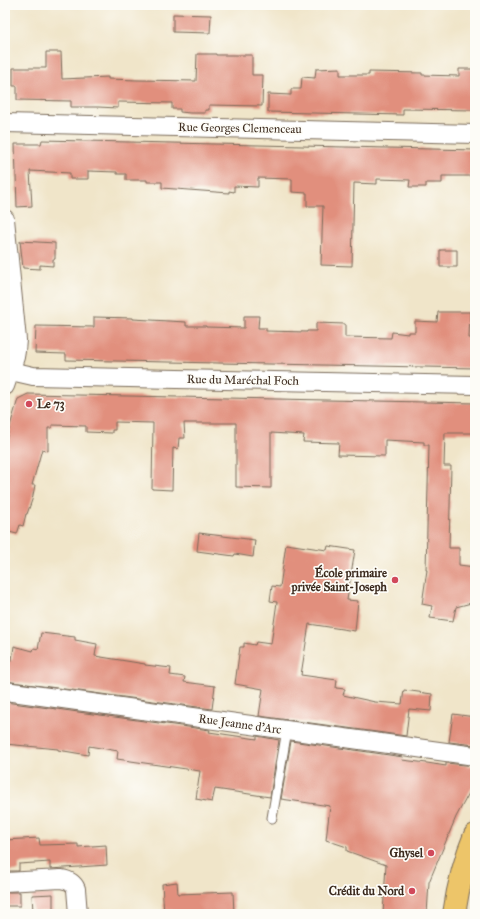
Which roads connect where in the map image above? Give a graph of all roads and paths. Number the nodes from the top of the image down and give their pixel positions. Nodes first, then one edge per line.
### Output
1 (5, 123) edge
2 (475, 134) edge
3 (5, 219) edge
4 (10, 320) edge
5 (7, 374) edge
6 (475, 385) edge
7 (5, 691) edge
8 (287, 730) junction
9 (475, 756) edge
10 (272, 818) dead end
11 (475, 835) edge
12 (5, 882) edge
13 (78, 914) edge
14 (454, 914) edge

1 - 2 street, Rue Georges Clemenceau
3 - 4 street
4 - 5 street
5 - 6 street, Rue du Maréchal Foch
7 - 8 street, Rue Jeanne d'Arc
8 - 9 street, Rue Jeanne d'Arc
8 - 10 lane
11 - 14 main road
12 - 13 street

